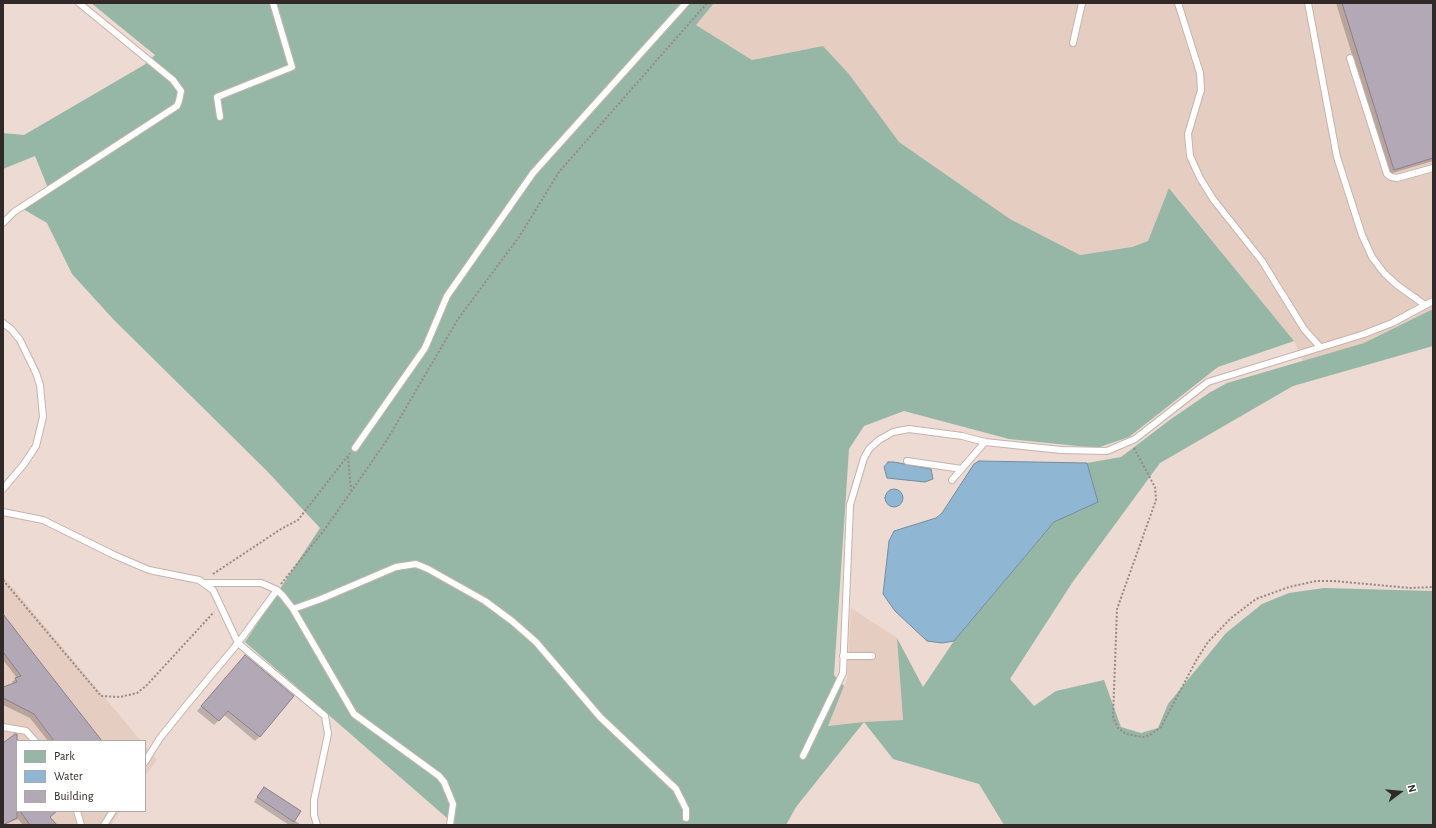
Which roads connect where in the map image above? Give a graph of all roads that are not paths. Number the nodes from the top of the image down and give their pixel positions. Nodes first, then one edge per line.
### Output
1 (79, 3) edge
2 (273, 3) edge
3 (686, 3) edge
4 (1082, 3) edge
5 (1178, 3) edge
6 (1308, 3) edge
7 (1073, 43) dead end
8 (1350, 58) dead end
9 (220, 117) dead end
10 (1433, 168) edge
11 (3, 223) edge
12 (1433, 301) edge
13 (1425, 305) junction
14 (3, 323) edge
15 (1320, 347) junction
16 (985, 442) junction
17 (355, 448) road end
18 (907, 461) dead end
19 (962, 469) junction
20 (952, 480) dead end
21 (3, 489) edge
22 (3, 512) edge
23 (204, 583) junction
24 (277, 590) junction
25 (293, 609) junction
26 (238, 643) junction
27 (843, 656) junction
28 (872, 656) dead end
29 (3, 727) edge
30 (34, 740) edge
31 (803, 756) dead end
32 (146, 761) edge
33 (77, 812) edge
34 (112, 812) edge
35 (686, 818) dead end
36 (81, 825) edge
37 (104, 825) edge
38 (317, 825) edge
39 (450, 825) edge

1 - 11 lane
2 - 9 lane
3 - 17 lane
4 - 7 lane
5 - 15 lane
6 - 13 lane
8 - 10 lane
12 - 13 lane
13 - 15 lane
14 - 21 lane
15 - 16 lane
16 - 19 lane
16 - 27 lane
18 - 19 lane
19 - 20 lane
22 - 23 lane
23 - 24 lane
23 - 26 lane
24 - 25 lane
24 - 26 lane
25 - 35 lane
25 - 39 lane
26 - 32 lane
26 - 38 lane
27 - 28 lane
27 - 31 lane
29 - 30 lane
33 - 36 lane
34 - 37 lane

